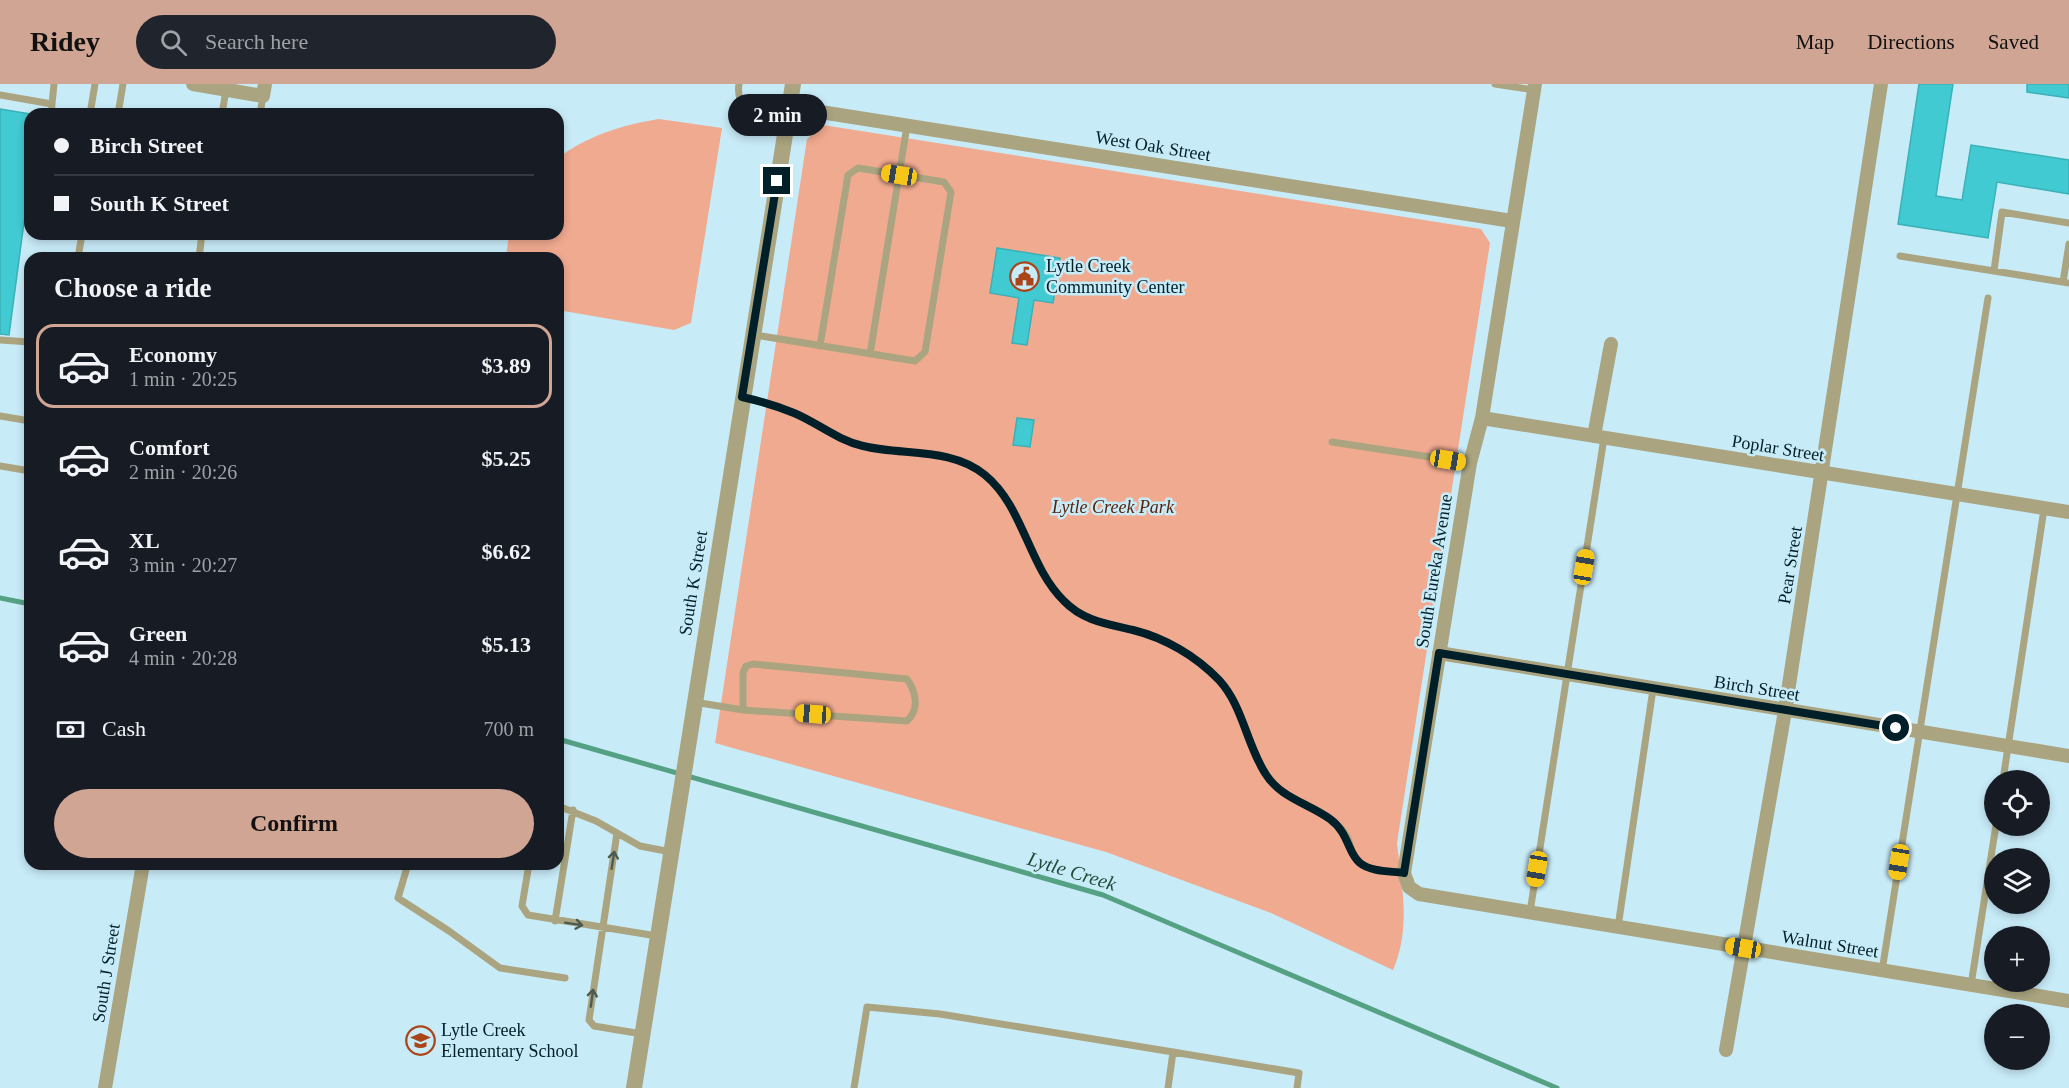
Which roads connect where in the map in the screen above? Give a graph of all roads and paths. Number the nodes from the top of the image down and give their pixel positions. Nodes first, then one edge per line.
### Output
1 (54, 84) edge
2 (95, 84) edge
3 (123, 84) edge
4 (193, 84) edge
5 (739, 84) edge
6 (793, 84) edge
7 (1495, 84) edge
8 (1881, 84) edge
9 (1535, 87) edge
10 (226, 89) junction
11 (264, 90) edge
12 (0, 95) edge
13 (52, 104) junction
14 (52, 108) edge
15 (91, 108) edge
16 (119, 108) edge
17 (223, 108) edge
18 (261, 108) edge
19 (788, 111) junction
20 (907, 126) junction
21 (899, 175) junction
22 (1512, 221) junction
23 (2069, 223) edge
24 (2069, 244) edge
25 (1900, 256) dead end
26 (1994, 271) junction
27 (2066, 283) edge
28 (1988, 298) dead end
29 (752, 335) junction
30 (0, 340) edge
31 (24, 342) edge
32 (1611, 344) dead end
33 (820, 346) junction
34 (870, 354) junction
35 (742, 397) junction
36 (0, 416) edge
37 (1482, 418) junction
38 (24, 420) edge
39 (1599, 437) junction
40 (1332, 442) dead end
41 (1470, 463) junction
42 (0, 466) edge
43 (24, 470) edge
44 (1822, 473) junction
45 (1957, 494) junction
46 (2044, 508) junction
47 (2069, 512) edge
48 (1439, 653) junction
49 (1567, 675) junction
50 (1653, 689) junction
51 (694, 702) junction
52 (743, 710) junction
53 (1785, 711) junction
54 (1918, 732) junction
55 (2008, 746) junction
56 (2069, 756) edge
57 (2004, 770) edge
58 (564, 808) edge
59 (573, 810) junction
60 (617, 833) junction
61 (1994, 836) edge
62 (671, 852) junction
63 (564, 866) edge
64 (142, 870) edge
65 (406, 870) edge
66 (528, 870) edge
67 (563, 870) edge
68 (1404, 873) junction
69 (1409, 887) joint
70 (1530, 912) junction
71 (555, 921) junction
72 (1618, 927) junction
73 (602, 928) junction
74 (657, 936) junction
75 (1743, 948) junction
76 (1882, 970) junction
77 (565, 978) dead end
78 (1971, 985) junction
79 (2069, 1001) edge
80 (642, 1034) junction
81 (1726, 1050) dead end
82 (1173, 1052) junction
83 (105, 1088) edge
84 (634, 1088) edge
85 (854, 1088) edge
86 (1168, 1088) edge
87 (1297, 1088) edge

1 - 13 lane
2 - 15 lane
3 - 16 lane
4 - 10 street
5 - 19 lane
6 - 19 street, South K Street
7 - 9 lane
8 - 44 street, Pear Street
9 - 22 street, South Eureka Avenue
10 - 11 street
10 - 17 lane
11 - 18 lane
12 - 13 lane
13 - 14 lane
19 - 20 street, West Oak Street
19 - 29 street, South K Street
20 - 21 lane
20 - 22 street, West Oak Street
21 - 33 lane
21 - 34 lane
21 - 34 lane
22 - 37 street, South Eureka Avenue
23 - 26 lane
24 - 27 lane
25 - 26 lane
26 - 27 lane
28 - 45 lane
29 - 33 lane
29 - 35 street, South K Street
30 - 31 lane
32 - 39 street
33 - 34 lane
35 - 51 street, South K Street
35 - 68 lane
36 - 38 lane
37 - 39 street, Poplar Street
37 - 41 street, South Eureka Avenue
39 - 44 street, Poplar Street
39 - 49 lane
40 - 41 lane
41 - 48 street, South Eureka Avenue
42 - 43 lane
44 - 45 street, Poplar Street
44 - 53 street, Pear Street
45 - 46 street, Poplar Street
45 - 54 lane
46 - 47 street, Poplar Street
46 - 55 lane
48 - 49 street, Birch Street
48 - 68 street, South Eureka Avenue
49 - 50 street, Birch Street
49 - 70 lane
50 - 53 street, Birch Street
50 - 72 lane
51 - 52 lane
51 - 62 street, South K Street
52 - 52 lane
53 - 54 street, Birch Street
53 - 75 street, Pear Street
54 - 55 street, Birch Street
54 - 76 lane
55 - 56 street, Birch Street
55 - 57 lane
58 - 59 lane
59 - 60 lane
59 - 63 lane
60 - 62 lane
73 -> 60 lane
61 - 78 lane
62 - 74 street, South K Street
64 - 83 street, South J Street
65 - 77 lane
66 - 71 lane
67 - 71 lane
68 - 69 street, South Eureka Avenue
69 - 70 street, Walnut Street
70 - 72 street, Walnut Street
71 -> 73 lane
72 - 75 street, Walnut Street
73 - 74 lane
80 -> 73 lane
74 - 80 street, South K Street
75 - 76 street, Walnut Street
75 - 81 street, Pear Street
76 - 78 street, Walnut Street
78 - 79 street, Walnut Street
80 - 84 street, South K Street
82 - 85 lane
82 - 86 lane
82 - 87 lane

